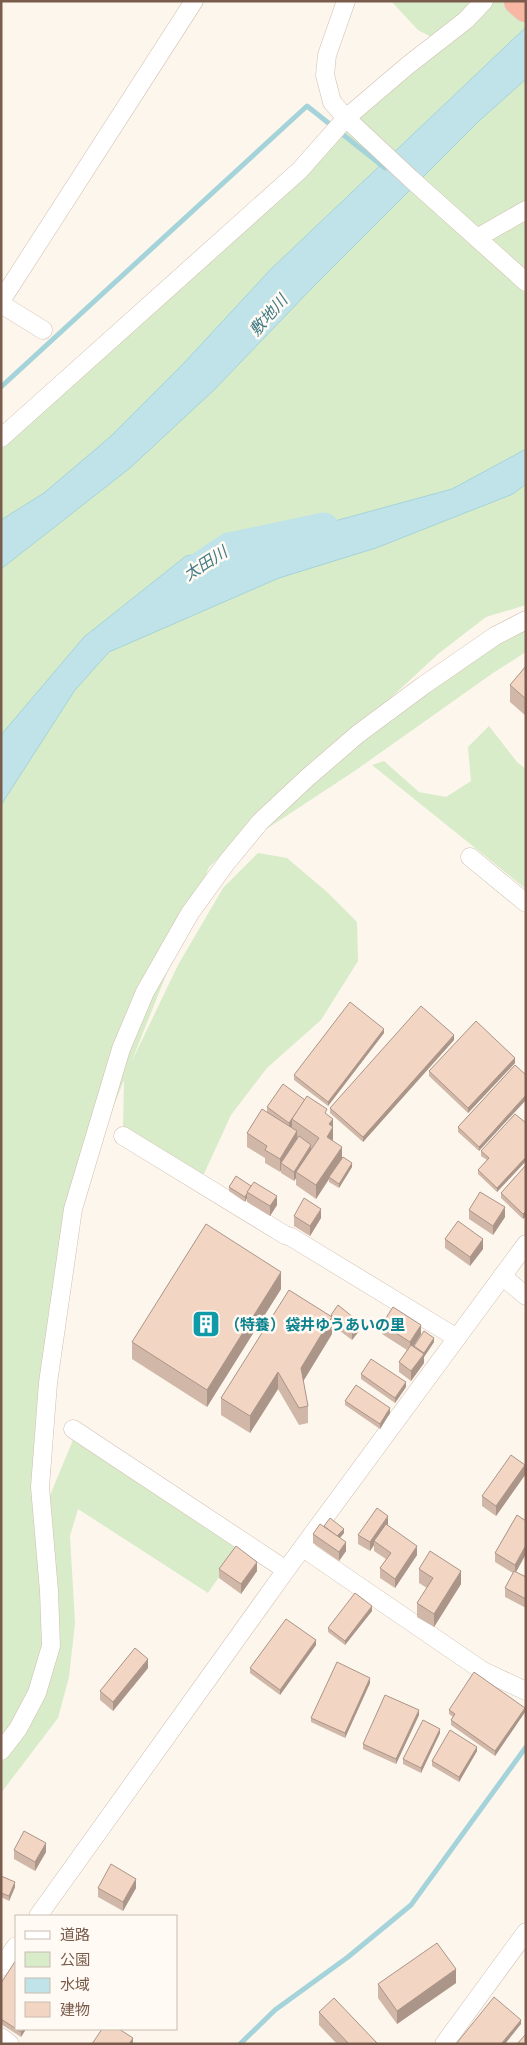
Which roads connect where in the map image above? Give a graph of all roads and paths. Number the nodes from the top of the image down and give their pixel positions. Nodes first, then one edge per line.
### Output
1 (194, 1) edge
2 (346, 1) edge
3 (484, 1) edge
4 (518, 1) edge
5 (526, 8) edge
6 (346, 118) junction
7 (526, 210) edge
8 (477, 238) junction
9 (526, 282) edge
10 (1, 302) edge
11 (43, 330) dead end
12 (1, 438) edge
13 (526, 620) edge
14 (470, 857) dead end
15 (526, 903) edge
16 (123, 1136) dead end
17 (526, 1244) edge
18 (502, 1276) junction
19 (526, 1296) edge
20 (457, 1338) junction
21 (73, 1428) dead end
22 (303, 1548) junction
23 (286, 1570) junction
24 (526, 1691) edge
25 (1, 1751) edge
26 (39, 1915) edge
27 (526, 1932) edge
28 (15, 1947) edge
29 (1, 1967) edge
30 (1, 2037) edge
31 (10, 2044) edge
32 (444, 2044) edge

1 - 10 street
2 - 6 street
3 - 6 street
4 - 5 highway
6 - 8 street
6 - 12 street
7 - 8 street
8 - 9 street
10 - 11 street
13 - 25 street
14 - 15 street
16 - 20 street
17 - 18 street
18 - 19 street
18 - 20 street
20 - 22 street
21 - 23 street
22 - 23 street
22 - 24 street
23 - 26 street
27 - 32 street
28 - 29 street
30 - 31 street

